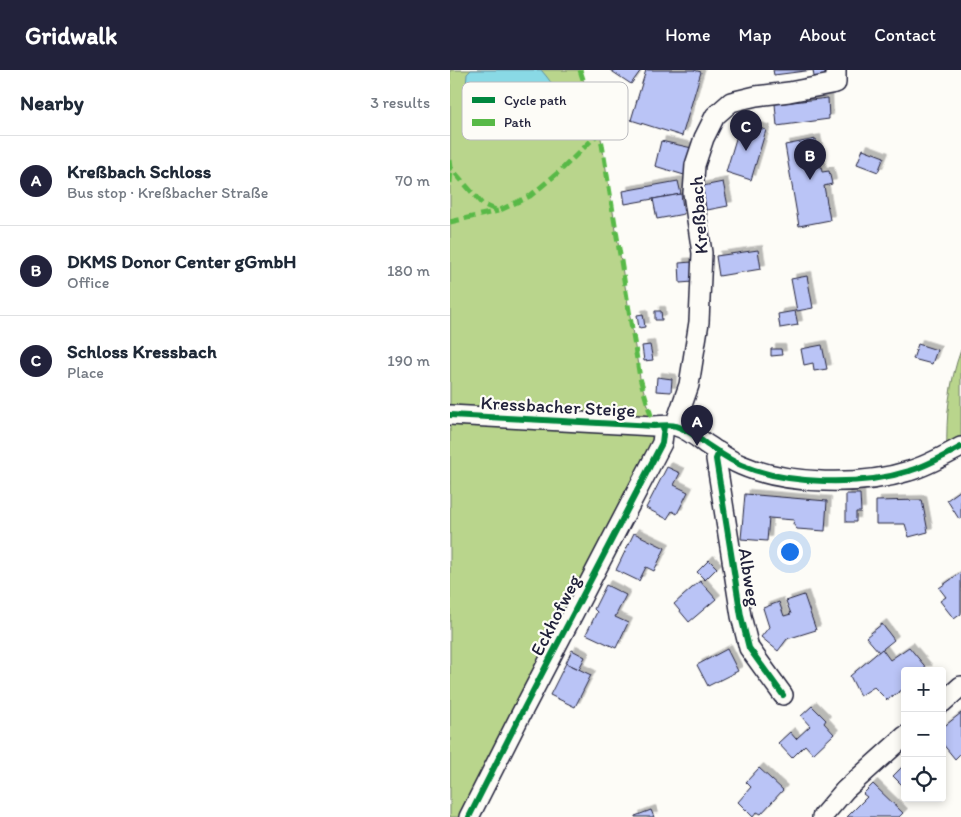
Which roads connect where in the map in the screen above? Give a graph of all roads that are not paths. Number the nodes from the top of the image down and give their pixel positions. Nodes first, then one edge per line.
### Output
1 (836, 70) edge
2 (450, 415) edge
3 (670, 426) junction
4 (961, 447) edge
5 (719, 452) junction
6 (961, 686) edge
7 (783, 696) dead end
8 (946, 699) edge
9 (901, 740) edge
10 (469, 817) edge
11 (822, 817) edge

1 - 3 street, Kreßbach
2 - 3 street, Kressbacher Steige
3 - 5 street
3 - 10 street, Eckhofweg
4 - 5 street
5 - 7 street, Albweg
6 - 8 street
9 - 11 street

